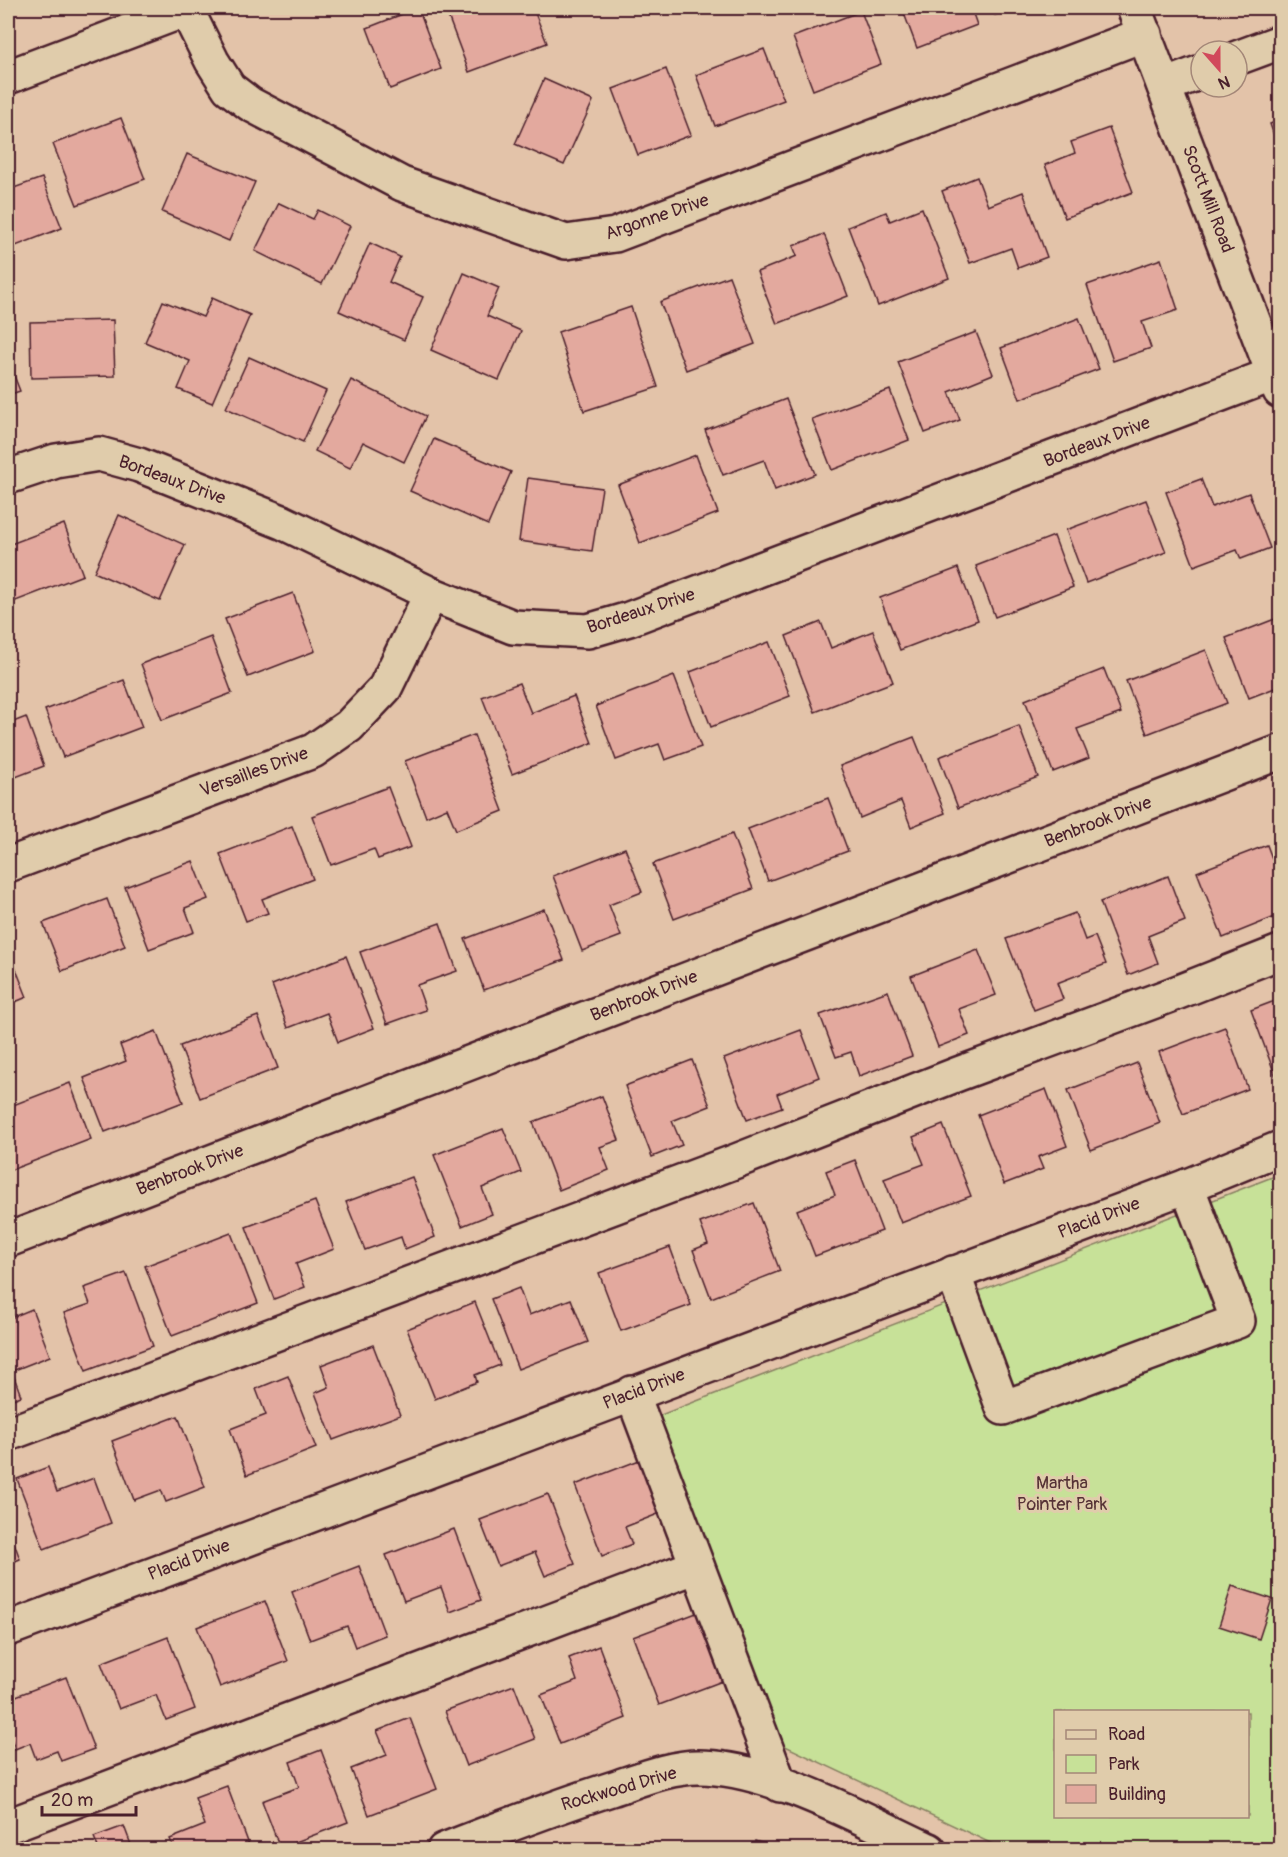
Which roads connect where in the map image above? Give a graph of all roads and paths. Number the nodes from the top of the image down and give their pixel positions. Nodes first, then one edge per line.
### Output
1 (188, 8) edge
2 (1140, 21) edge
3 (1281, 42) edge
4 (1249, 54) edge
5 (8, 77) edge
6 (1189, 77) edge
7 (1164, 86) junction
8 (1277, 382) edge
9 (8, 477) edge
10 (431, 594) junction
11 (1281, 752) edge
12 (8, 865) edge
13 (1281, 952) edge
14 (1281, 1148) edge
15 (1187, 1186) junction
16 (8, 1240) edge
17 (953, 1273) junction
18 (632, 1393) junction
19 (8, 1434) edge
20 (697, 1566) junction
21 (8, 1629) edge
22 (780, 1785) junction
23 (8, 1826) edge
24 (444, 1850) edge
25 (929, 1850) edge

1 - 2 street, Argonne Drive
1 - 5 street
2 - 7 street, Scott Mill Road
3 - 4 street
6 - 7 street
7 - 8 street, Scott Mill Road
8 - 10 street, Bordeaux Drive
9 - 10 street, Bordeaux Drive
10 - 12 street, Versailles Drive
11 - 16 street, Benbrook Drive
13 - 19 street
14 - 15 street, Placid Drive
15 - 17 street, Placid Drive
15 - 17 street
17 - 18 street, Placid Drive
18 - 20 street
18 - 21 street, Placid Drive
20 - 22 street
20 - 23 street
22 - 24 street, Rockwood Drive
22 - 25 street, Rockwood Drive

